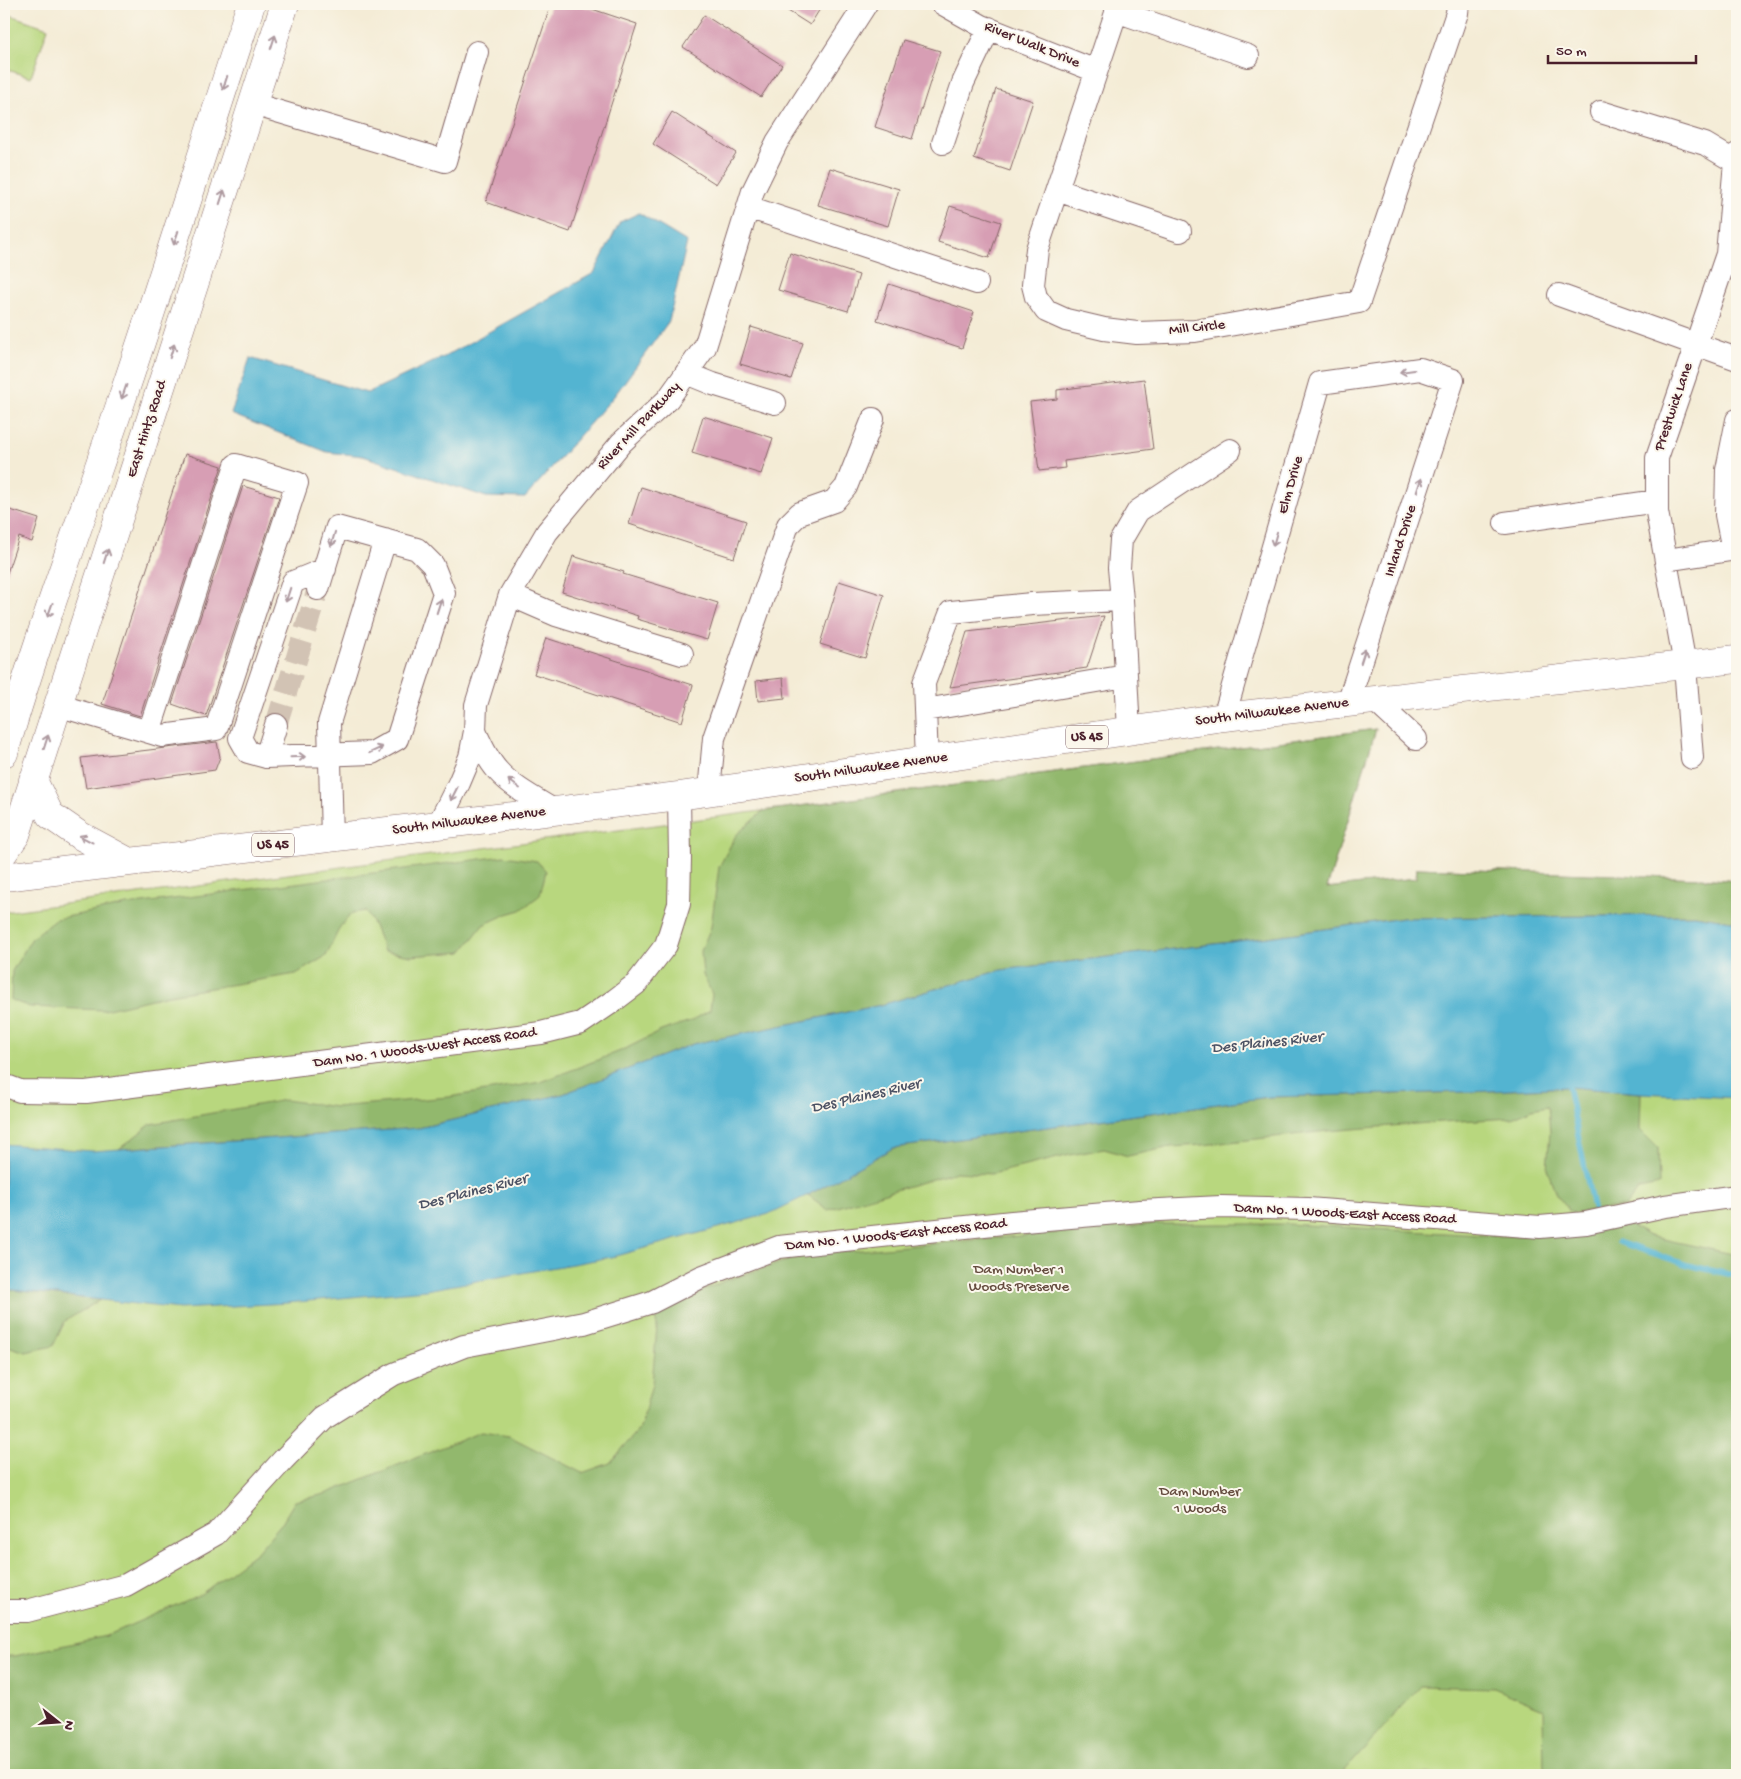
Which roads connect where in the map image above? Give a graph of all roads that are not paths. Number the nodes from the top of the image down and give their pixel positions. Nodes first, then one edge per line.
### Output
1 (251, 4) edge
2 (285, 4) edge
3 (866, 4) edge
4 (943, 4) edge
5 (1458, 4) edge
6 (1118, 8) edge
7 (981, 18) edge
8 (477, 52) dead end
9 (1248, 56) dead end
10 (1096, 71) junction
11 (252, 104) junction
12 (1601, 112) dead end
13 (943, 143) dead end
14 (1736, 160) edge
15 (1057, 190) junction
16 (748, 207) junction
17 (1180, 231) dead end
18 (1732, 256) edge
19 (977, 283) dead end
20 (1559, 295) dead end
21 (1696, 343) junction
22 (1737, 359) edge
23 (686, 373) junction
24 (1453, 380) joint
25 (775, 403) dead end
26 (873, 419) dead end
27 (1737, 420) edge
28 (1230, 450) dead end
29 (1657, 501) junction
30 (1505, 523) dead end
31 (385, 540) junction
32 (1735, 549) edge
33 (1666, 560) junction
34 (510, 595) junction
35 (1122, 600) junction
36 (682, 654) dead end
37 (1737, 659) edge
38 (1685, 665) junction
39 (1126, 676) junction
40 (1361, 701) junction
41 (57, 705) junction
42 (926, 710) junction
43 (1224, 717) junction
44 (276, 725) tunnel mouth
45 (475, 731) junction
46 (1129, 731) junction
47 (149, 732) junction
48 (1416, 739) dead end
49 (4, 753) edge
50 (329, 756) junction
51 (266, 758) junction
52 (1692, 758) dead end
53 (927, 760) junction
54 (34, 780) junction
55 (709, 792) junction
56 (679, 796) junction
57 (555, 811) junction
58 (438, 825) junction
59 (332, 838) junction
60 (4, 852) edge
61 (130, 862) junction
62 (4, 877) edge
63 (4, 1085) edge
64 (1737, 1196) edge
65 (4, 1611) edge

1 -> 49 main road
11 -> 2 main road, East Hintz Road
3 - 16 street, River Mill Parkway
4 - 7 street, River Walk Drive
5 - 15 street, Mill Circle
6 - 9 street
6 - 10 street, Mill Circle
7 - 10 street, River Walk Drive
7 - 13 street
8 - 11 street
10 - 15 street, Mill Circle
41 -> 11 main road, East Hintz Road
12 - 14 street
14 - 18 street, Prestwick Lane
15 - 17 street
16 - 19 street
16 - 23 street, River Mill Parkway
18 - 21 street, Prestwick Lane
20 - 21 street
21 - 22 street
21 - 29 street, Prestwick Lane
23 - 25 street
23 - 34 street, River Mill Parkway
40 -> 24 street, Inland Drive
24 -> 43 street, Elm Drive
26 - 55 street
27 - 32 street
28 - 35 street
29 - 30 street
29 - 33 street, Prestwick Lane
31 - 50 street
50 -> 31 street
31 -> 51 street
32 - 33 street
33 - 38 street, Prestwick Lane
34 - 36 street
34 - 45 street, River Mill Parkway
35 - 39 street
35 - 42 street
37 - 38 main road, South Milwaukee Avenue / US 45
38 - 40 main road, South Milwaukee Avenue / US 45
38 - 52 street, Prestwick Lane
39 - 42 street
39 - 46 street
40 - 43 main road, South Milwaukee Avenue / US 45
40 - 48 street
41 - 47 street
54 -> 41 main road, East Hintz Road
42 - 53 street
43 - 46 main road, South Milwaukee Avenue / US 45
44 - 51 street
57 -> 45 street
45 -> 58 street, River Mill Parkway
46 - 53 main road, South Milwaukee Avenue / US 45
47 - 47 street
51 -> 50 street
50 - 59 street
53 - 55 main road, South Milwaukee Avenue / US 45
54 - 60 main road, East Hintz Road
61 -> 54 main road
55 - 56 main road, South Milwaukee Avenue / US 45
56 - 57 main road, South Milwaukee Avenue / US 45
56 - 63 street, Dam No. 1 Woods-West Access Road
57 - 58 main road, South Milwaukee Avenue / US 45
58 - 59 main road, South Milwaukee Avenue / US 45
59 - 61 main road, South Milwaukee Avenue / US 45
61 - 62 main road, South Milwaukee Avenue / US 45
64 - 65 street, Dam No. 1 Woods-East Access Road

